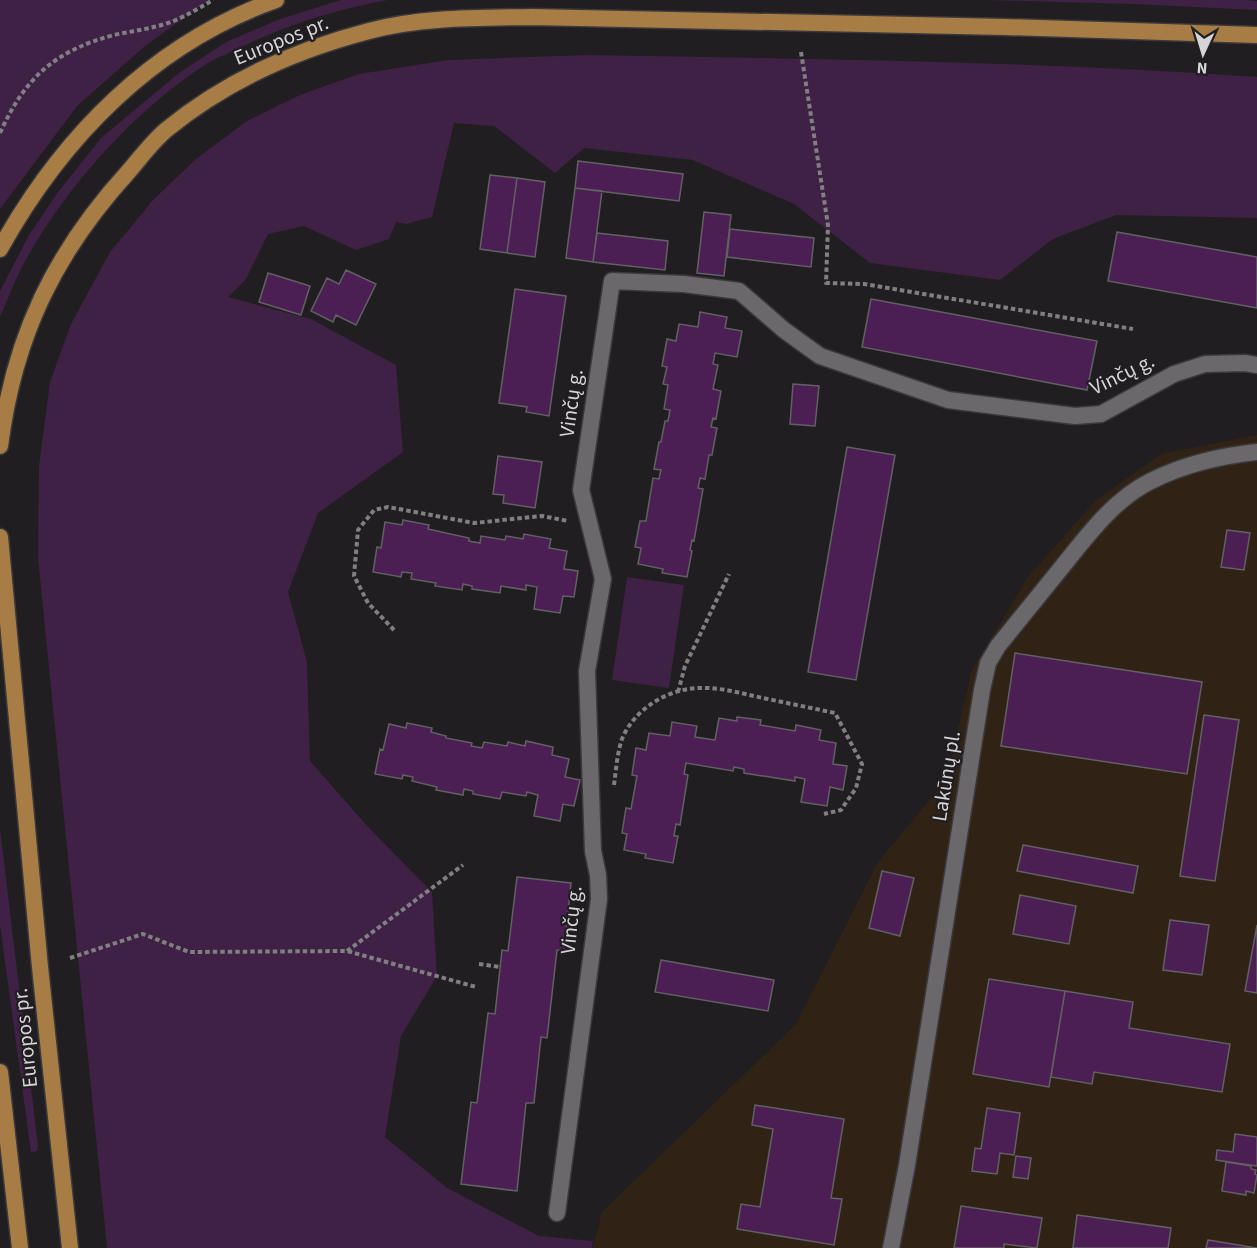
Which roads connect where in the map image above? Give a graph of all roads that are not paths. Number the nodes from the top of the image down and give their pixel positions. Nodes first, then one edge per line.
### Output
1 (276, 0) edge
2 (1257, 35) edge
3 (0, 249) edge
4 (1257, 365) edge
5 (0, 446) edge
6 (1257, 452) edge
7 (0, 537) edge
8 (0, 1072) edge
9 (557, 1213) dead end
10 (20, 1248) edge
11 (70, 1248) edge
12 (891, 1248) edge

1 - 3 main road, Europos pr.
2 - 5 main road, Europos pr.
4 - 9 street, Vinčų g.
6 - 12 street, Lakūnų pl.
7 - 11 main road, Europos pr.
8 - 10 main road, Europos pr.

